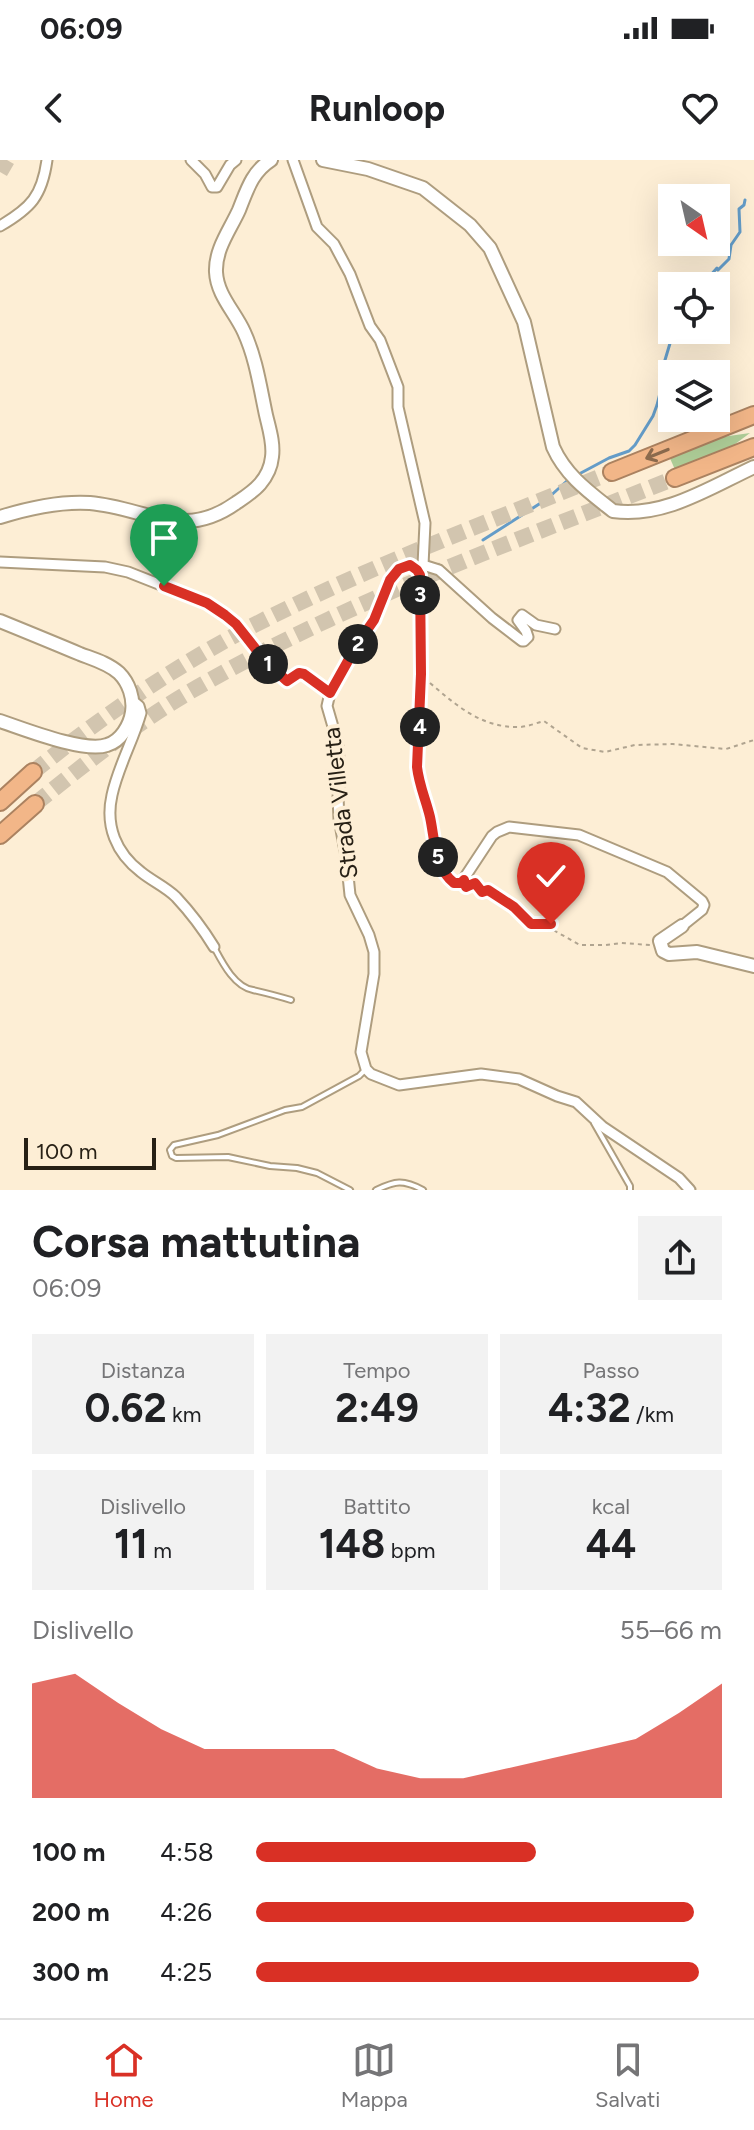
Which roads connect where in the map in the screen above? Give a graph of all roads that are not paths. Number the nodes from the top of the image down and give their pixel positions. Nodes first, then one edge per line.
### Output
1 (47, 160) edge
2 (191, 160) edge
3 (236, 160) edge
4 (271, 160) edge
5 (293, 160) edge
6 (323, 160) edge
7 (0, 226) edge
8 (754, 415) edge
9 (754, 438) edge
10 (754, 447) edge
11 (734, 455) junction
12 (754, 467) edge
13 (612, 472) tunnel mouth
14 (675, 478) tunnel mouth
15 (0, 517) edge
16 (0, 562) edge
17 (0, 621) edge
18 (555, 629) dead end
19 (421, 674) road end
20 (133, 701) junction
21 (0, 721) edge
22 (33, 772) tunnel mouth
23 (2, 803) edge
24 (23, 812) tunnel mouth
25 (0, 835) edge
26 (682, 926) joint
27 (214, 947) joint
28 (754, 966) edge
29 (291, 1000) dead end
30 (366, 1069) junction
31 (587, 1110) junction
32 (350, 1190) edge
33 (376, 1190) edge
34 (423, 1190) edge
35 (630, 1190) edge
36 (690, 1190) edge

1 - 7 street
2 - 3 street
4 - 15 street
5 - 18 street
6 - 12 street
8 -> 13 highway
9 - 11 lane
10 - 11 highway
11 - 14 highway
16 - 30 street, Strada Villetta
17 - 20 street
19 - 26 street
20 - 21 street
20 - 27 street
22 - 23 highway
24 - 25 highway
26 - 28 street
27 - 29 lane
30 - 31 street
30 - 32 lane
31 - 35 lane
31 - 36 street
33 - 34 lane

